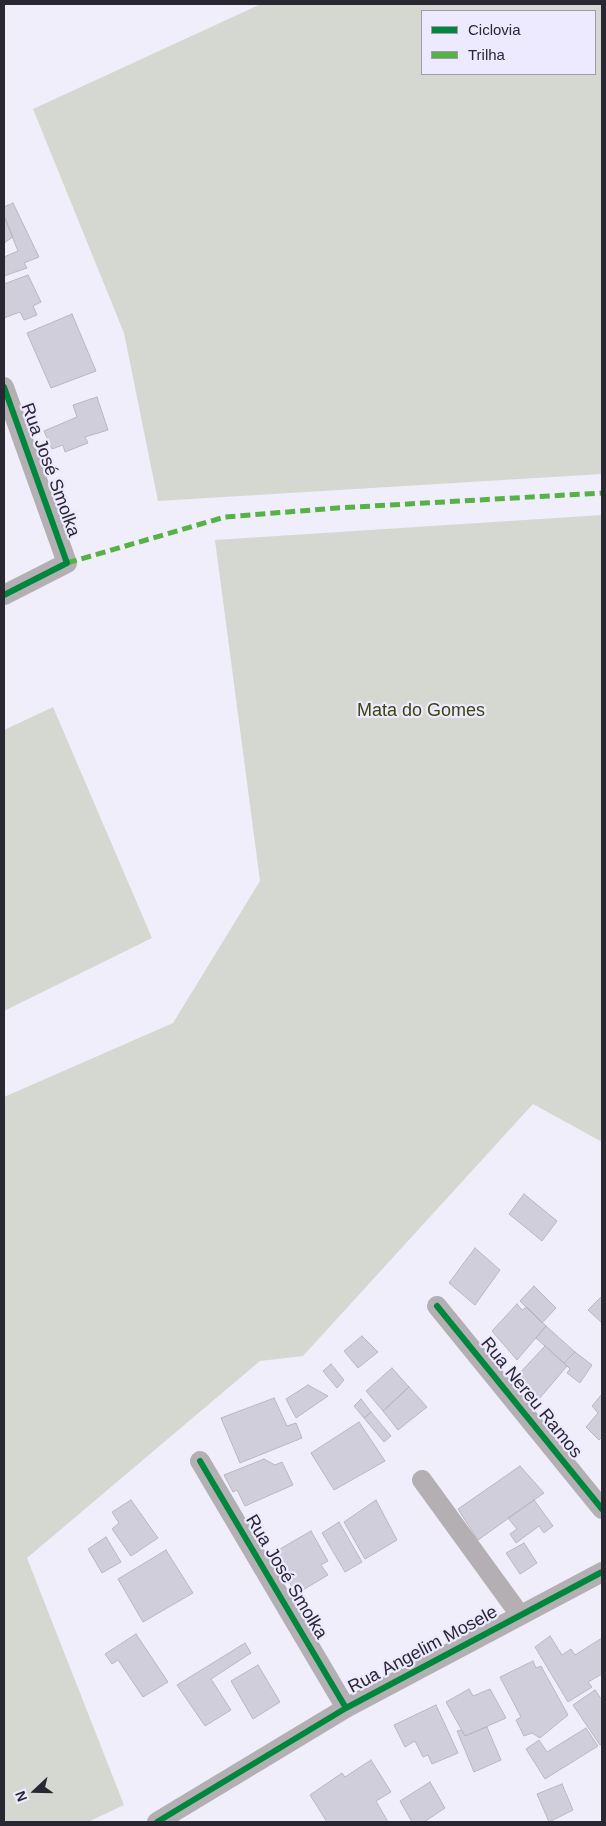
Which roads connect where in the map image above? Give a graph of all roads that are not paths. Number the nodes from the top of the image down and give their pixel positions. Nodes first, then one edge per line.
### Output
1 (4, 387) edge
2 (4, 594) edge
3 (437, 1306) dead end
4 (200, 1462) dead end
5 (422, 1480) dead end
6 (602, 1509) edge
7 (602, 1572) edge
8 (520, 1615) junction
9 (346, 1708) junction
10 (157, 1822) edge

1 - 2 street, Rua José Smolka
3 - 6 street, Rua Nereu Ramos
4 - 9 street, Rua José Smolka
5 - 8 street
7 - 8 street, Rua Angelim Mosele
8 - 9 street, Rua Angelim Mosele
9 - 10 street, Rua Angelim Mosele

